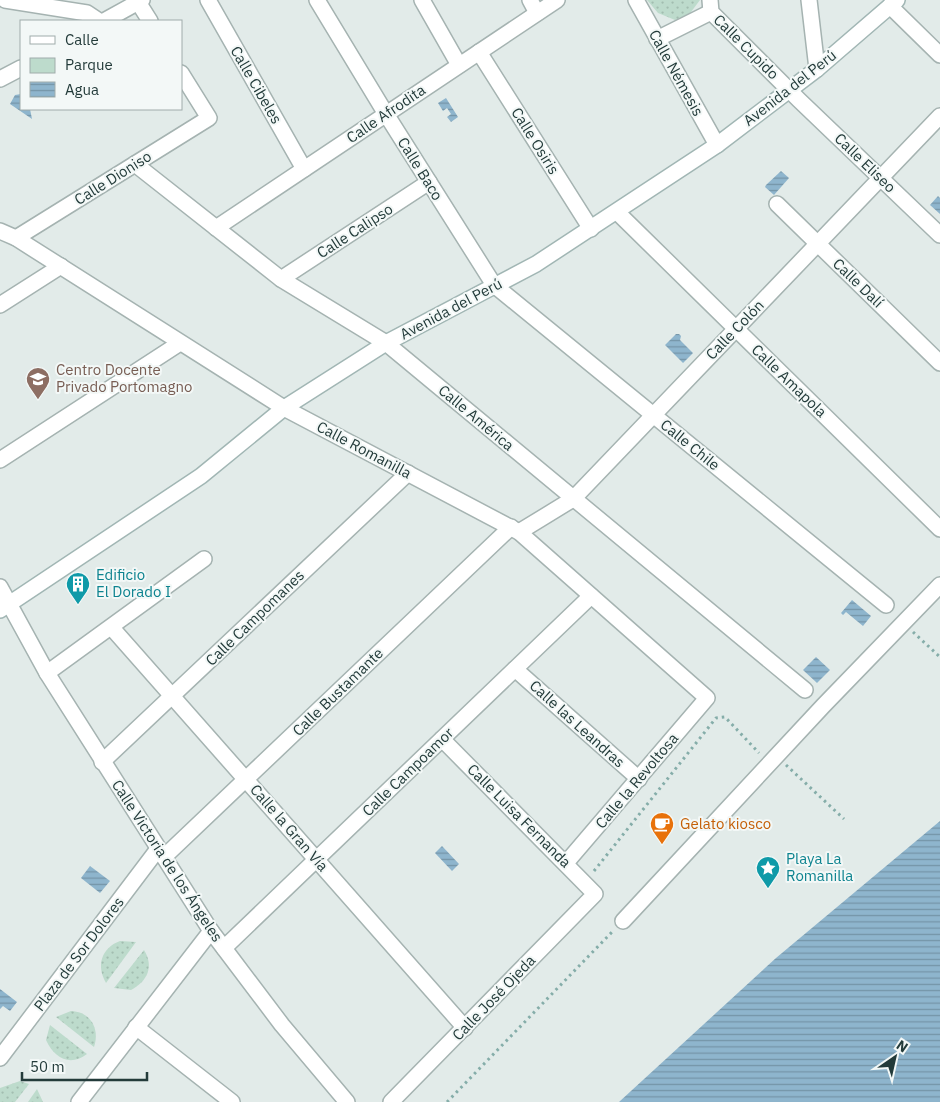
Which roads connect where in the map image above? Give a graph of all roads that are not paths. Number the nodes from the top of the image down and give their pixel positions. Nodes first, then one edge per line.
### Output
1 (5, 0) edge
2 (208, 0) edge
3 (317, 0) edge
4 (422, 0) edge
5 (557, 0) edge
6 (636, 0) edge
7 (809, 0) edge
8 (140, 1) edge
9 (894, 3) edge
10 (711, 6) edge
11 (534, 7) edge
12 (98, 20) edge
13 (106, 20) edge
14 (150, 20) edge
15 (658, 39) junction
16 (479, 52) junction
17 (940, 55) edge
18 (459, 65) junction
19 (20, 69) edge
20 (817, 69) junction
21 (182, 75) edge
22 (0, 80) edge
23 (789, 91) junction
24 (386, 114) junction
25 (940, 116) edge
26 (717, 145) junction
27 (135, 164) junction
28 (304, 169) junction
29 (880, 178) junction
30 (429, 182) junction
31 (777, 204) dead end
32 (617, 212) junction
33 (216, 228) junction
34 (591, 229) junction
35 (0, 231) edge
36 (940, 235) edge
37 (16, 238) junction
38 (818, 244) junction
39 (61, 266) junction
40 (280, 279) junction
41 (494, 285) junction
42 (0, 305) edge
43 (736, 329) junction
44 (180, 343) junction
45 (386, 344) junction
46 (940, 363) edge
47 (284, 408) junction
48 (653, 415) junction
49 (0, 460) edge
50 (408, 473) junction
51 (574, 499) junction
52 (515, 529) junction
53 (940, 529) edge
54 (204, 559) dead end
55 (940, 585) edge
56 (0, 587) edge
57 (592, 596) junction
58 (886, 605) dead end
59 (5, 607) edge
60 (112, 628) junction
61 (515, 669) junction
62 (48, 673) junction
63 (805, 690) dead end
64 (173, 697) junction
65 (707, 698) joint
66 (442, 738) junction
67 (102, 762) junction
68 (639, 779) junction
69 (246, 780) junction
70 (161, 853) junction
71 (316, 859) junction
72 (566, 863) junction
73 (595, 894) joint
74 (622, 921) road end
75 (211, 931) junction
76 (224, 948) junction
77 (136, 1027) junction
78 (465, 1028) junction
79 (0, 1058) edge
80 (82, 1101) edge
81 (232, 1102) edge
82 (347, 1102) edge
83 (392, 1102) edge

1 - 12 street
2 - 28 street, Calle Cibeles
3 - 24 street, Calle Baco
4 - 18 street
5 - 11 street, Calle Afrodita
6 - 15 street, Calle Némesis
7 - 20 street
8 - 13 street
8 - 14 street
9 - 17 street
9 - 20 street, Avenida del Perú
10 - 15 street
10 - 23 street, Calle Cupido
11 - 16 street, Calle Afrodita
15 - 26 street, Calle Némesis
16 - 18 street, Calle Afrodita
16 - 34 street, Calle Osiris
18 - 24 street, Calle Afrodita
19 - 22 street
20 - 23 street, Avenida del Perú
21 - 27 street, Calle Dioniso
23 - 26 street, Avenida del Perú
23 - 29 street, Calle Eliseo
24 - 28 street, Calle Afrodita
24 - 30 street, Calle Baco
25 - 29 street, Calle Colón
26 - 32 street, Avenida del Perú
27 - 33 street, Calle América
27 - 37 street, Calle Dioniso
28 - 33 street, Calle Afrodita
29 - 36 street, Calle Eliseo
29 - 38 street, Calle Colón
30 - 40 street, Calle Calipso
30 - 41 street, Calle Baco
31 - 38 street, Calle Dalí
32 - 34 street, Avenida del Perú
32 - 43 street, Calle Amapola
33 - 40 street, Calle América
34 - 41 street, Avenida del Perú
35 - 37 street, Calle Romanilla
37 - 39 street, Calle Romanilla
38 - 43 street, Calle Colón
38 - 46 street, Calle Dalí
39 - 42 street
39 - 44 street, Calle Romanilla
40 - 45 street, Calle América
41 - 45 street, Avenida del Perú
41 - 48 street, Calle Chile
43 - 48 street, Calle Colón
43 - 53 street, Calle Amapola
44 - 47 street, Calle Romanilla
44 - 49 street
45 - 47 street, Avenida del Perú
45 - 51 street, Calle América
47 - 50 street, Calle Romanilla
47 - 59 street, Avenida del Perú
48 - 51 street, Calle Colón
48 - 58 street, Calle Chile
50 - 52 street, Calle Romanilla
50 - 64 street, Calle Campomanes
51 - 52 street, Calle Colón
51 - 63 street, Calle América
52 - 57 street, Calle Romanilla
52 - 69 street, Calle Bustamante
54 - 60 street
55 - 74 street
56 - 59 street, Calle Victoria de los Ángeles
57 - 61 street, Calle Campoamor
57 - 65 street, Calle Romanilla
59 - 62 street, Calle Victoria de los Ángeles
60 - 62 street
60 - 64 street, Calle la Gran Vía
61 - 66 street, Calle Campoamor
61 - 68 street, Calle las Leandras
62 - 67 street, Calle Victoria de los Ángeles
64 - 67 street, Calle Campomanes
64 - 69 street, Calle la Gran Vía
65 - 68 street, Calle la Revoltosa
66 - 71 street, Calle Campoamor
66 - 72 street, Calle Luisa Fernanda
67 - 70 street, Calle Victoria de los Ángeles
68 - 72 street, Calle la Revoltosa
69 - 70 street, Calle Bustamante
69 - 71 street, Calle la Gran Vía
70 - 75 street, Calle Victoria de los Ángeles
70 - 79 street, Plaza de Sor Dolores
71 - 76 street, Calle Campoamor
71 - 78 street, Calle la Gran Vía
72 - 73 street, Calle Luisa Fernanda
73 - 78 street, Calle José Ojeda
75 - 76 street, Calle Victoria de los Ángeles
75 - 77 street
76 - 82 street, Calle Victoria de los Ángeles
77 - 80 street
77 - 81 street
78 - 83 street, Calle José Ojeda

